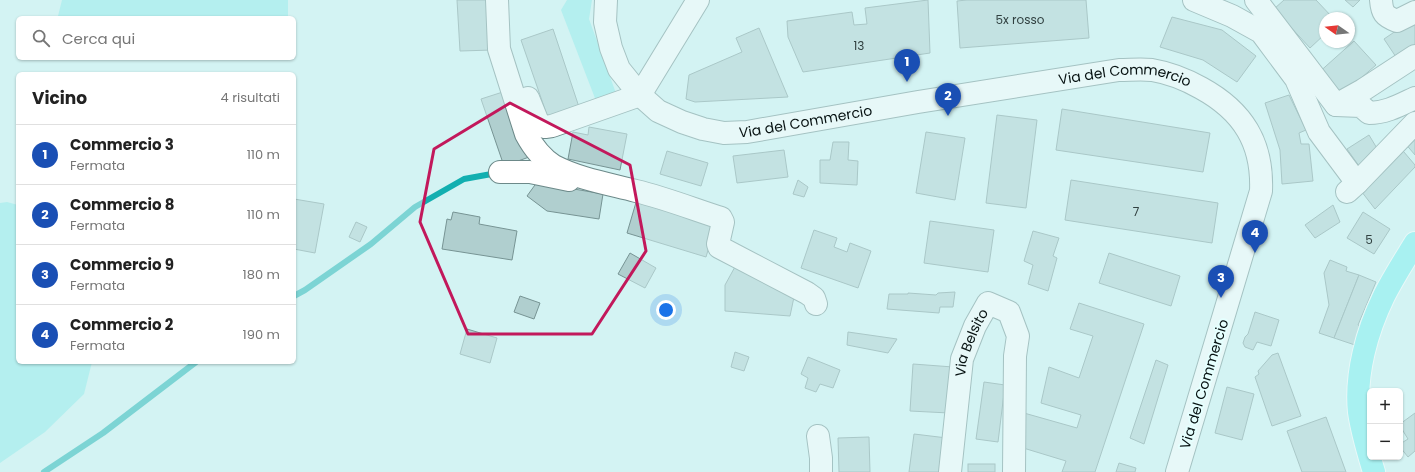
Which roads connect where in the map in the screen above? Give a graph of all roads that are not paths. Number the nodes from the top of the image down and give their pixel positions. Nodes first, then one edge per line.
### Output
1 (497, 0) edge
2 (509, 0) edge
3 (606, 0) edge
4 (698, 0) edge
5 (1194, 0) edge
6 (1256, 0) edge
7 (1381, 0) edge
8 (1415, 12) edge
9 (1415, 56) edge
10 (640, 95) junction
11 (1415, 98) edge
12 (1336, 106) junction
13 (1415, 123) edge
14 (500, 172) dead end
15 (588, 178) junction
16 (1415, 243) edge
17 (816, 304) dead end
18 (818, 436) dead end
19 (1367, 442) edge
20 (1371, 460) edge
21 (1380, 460) edge
22 (821, 472) edge
23 (950, 472) edge
24 (1014, 472) edge
25 (1177, 472) edge
26 (1363, 472) edge
27 (1374, 472) edge
28 (1389, 472) edge

1 - 15 street
2 - 10 street
3 - 10 street, Via del Commercio
4 - 10 street
5 - 13 street
6 - 12 street
7 - 8 street
9 - 12 street
10 - 25 street, Via del Commercio
11 - 12 street
14 - 15 street
15 - 17 street
16 - 19 main road
18 - 22 street
19 - 26 main road
20 - 27 main road
21 - 28 main road
23 - 24 street, Via Belsito

